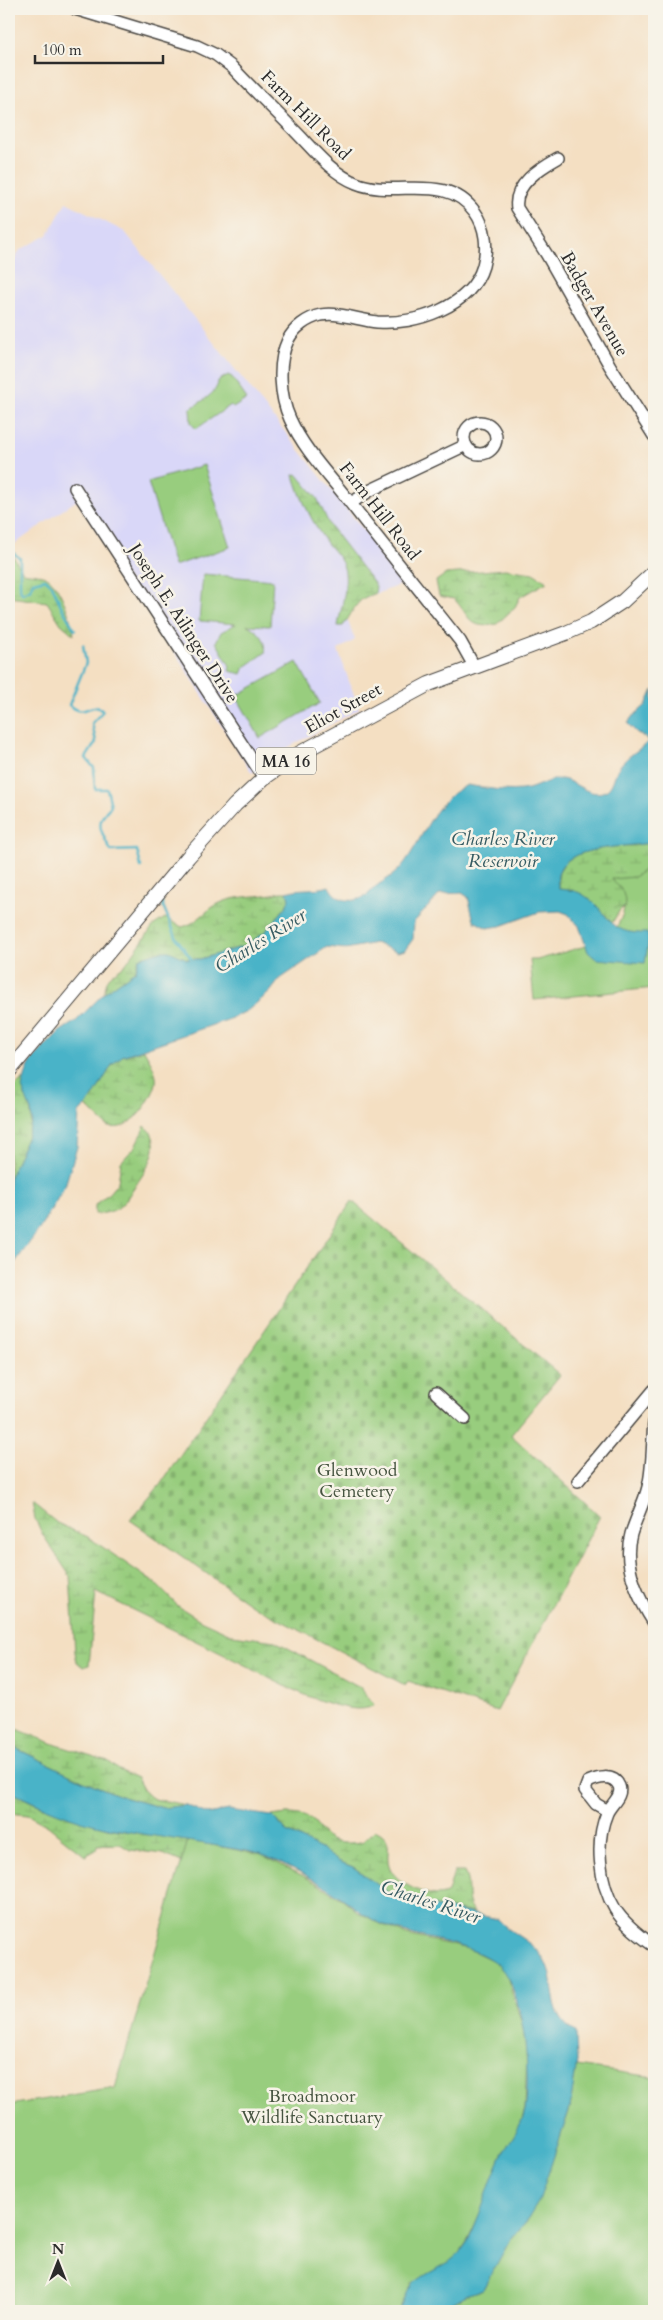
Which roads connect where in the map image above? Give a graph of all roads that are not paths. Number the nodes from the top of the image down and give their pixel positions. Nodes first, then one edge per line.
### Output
1 (75, 9) edge
2 (558, 158) dead end
3 (654, 436) edge
4 (466, 444) dead end
5 (75, 488) dead end
6 (351, 503) junction
7 (654, 572) edge
8 (474, 666) junction
9 (264, 778) junction
10 (9, 1071) edge
11 (654, 1390) edge
12 (436, 1392) dead end
13 (465, 1419) dead end
14 (654, 1423) edge
15 (653, 1452) edge
16 (578, 1481) dead end
17 (654, 1623) edge
18 (608, 1811) dead end
19 (654, 1946) edge

1 - 6 street, Farm Hill Road
2 - 3 street, Badger Avenue
4 - 6 street
5 - 9 street, Joseph E. Ailinger Drive
6 - 8 street, Farm Hill Road
7 - 8 main road, Eliot Street / MA 16
8 - 9 main road, Eliot Street / MA 16
9 - 10 main road, Eliot Street / MA 16
11 - 16 street
12 - 13 street
14 - 15 street
15 - 17 street
18 - 19 street

